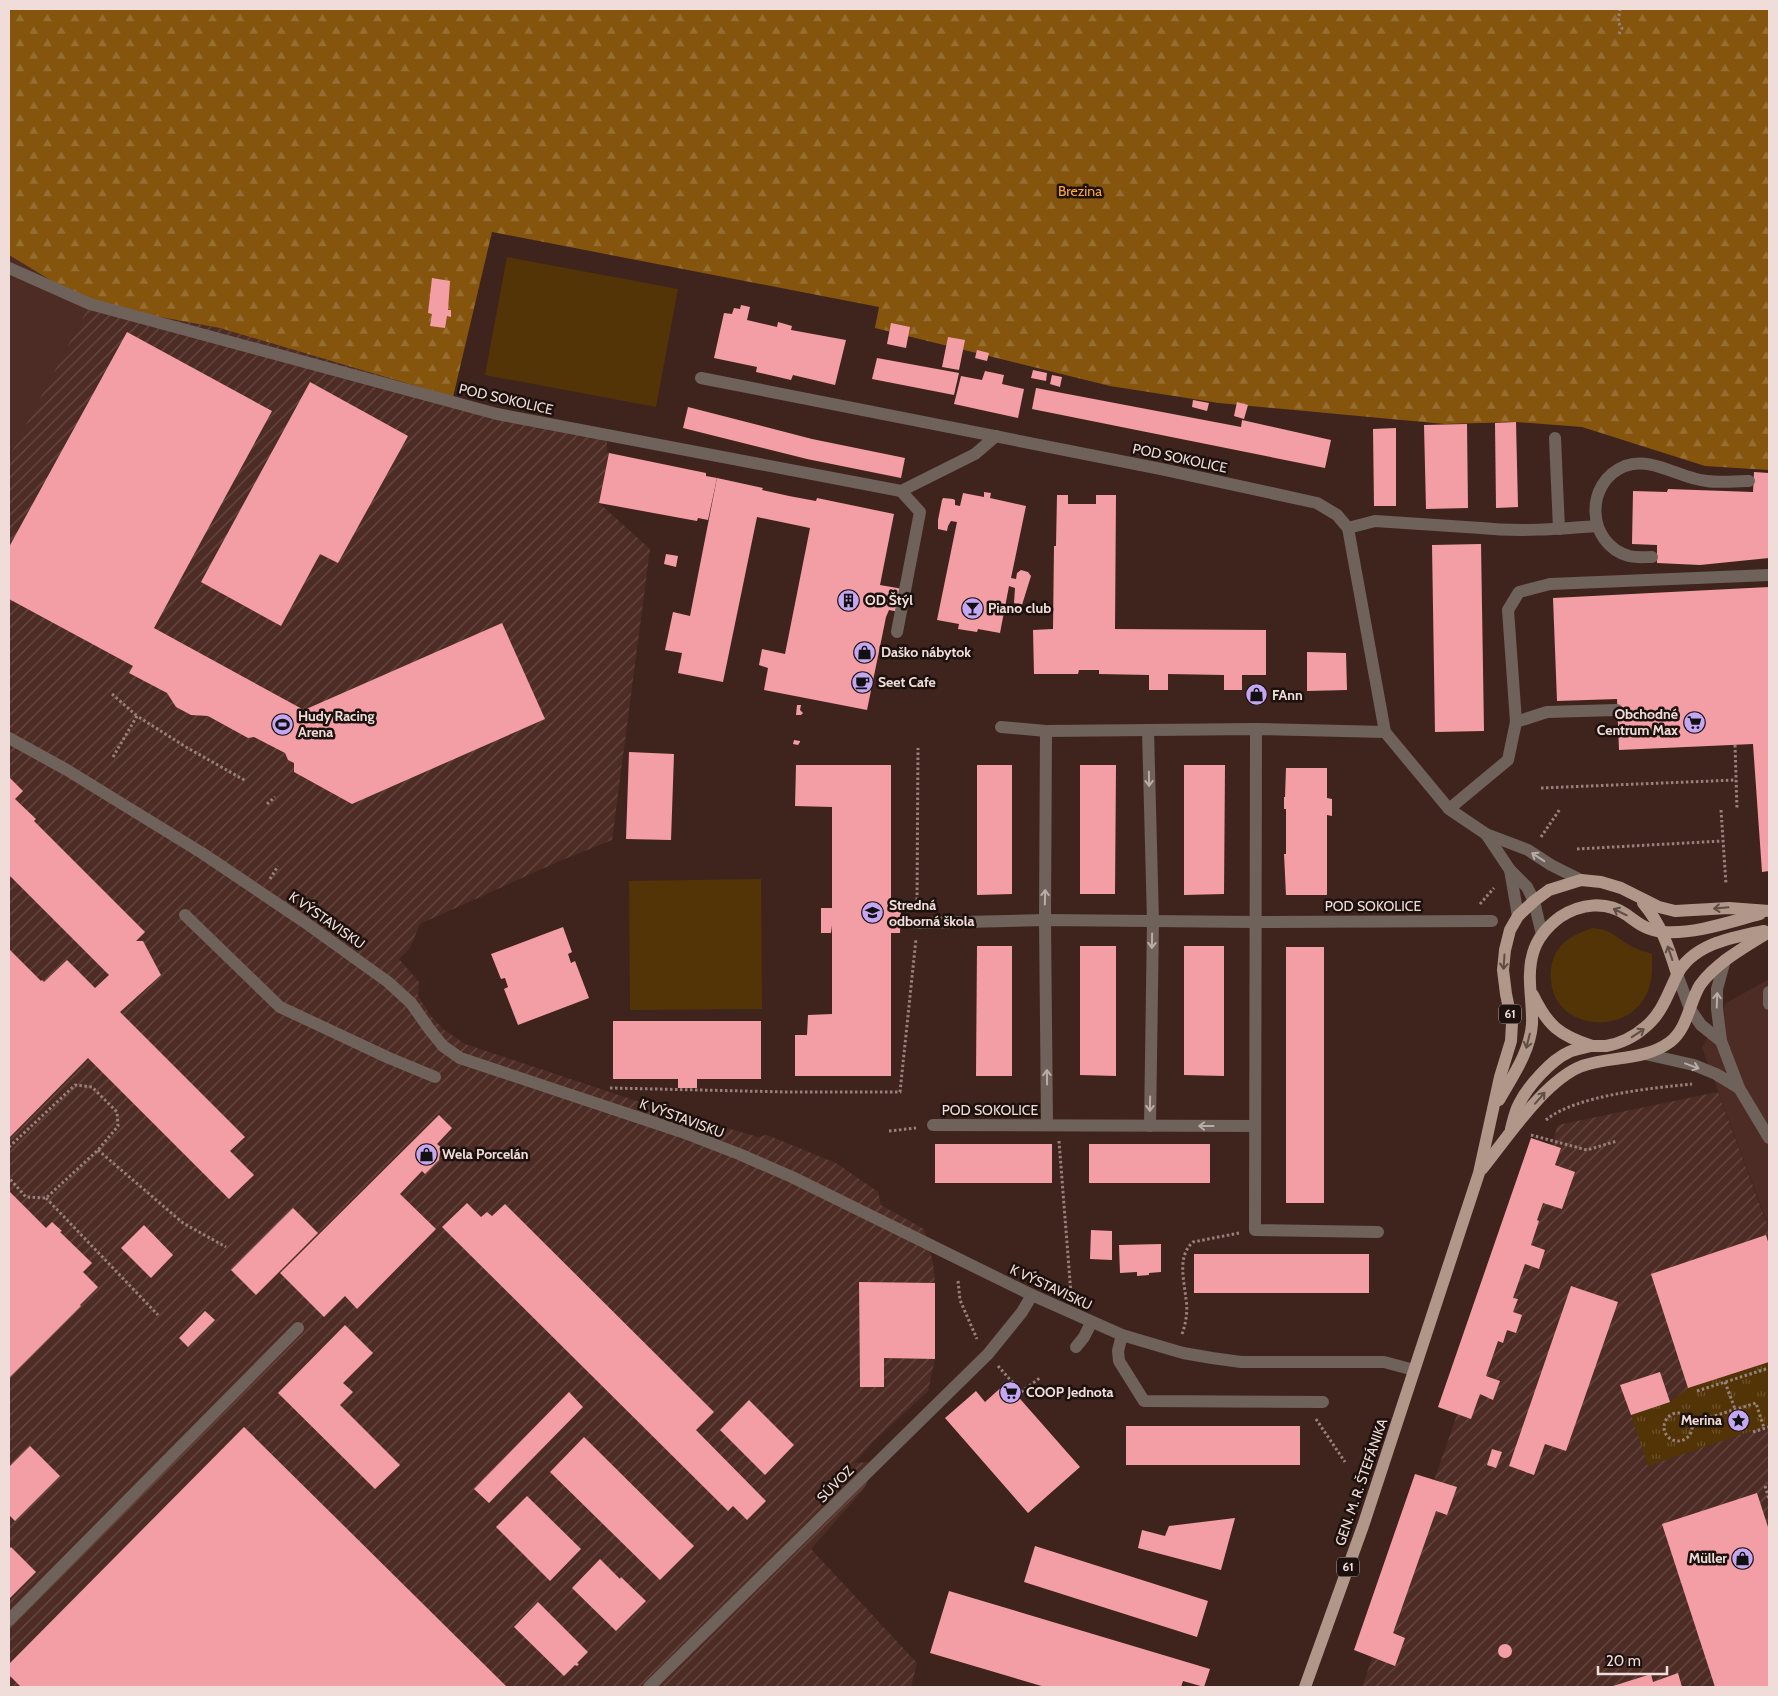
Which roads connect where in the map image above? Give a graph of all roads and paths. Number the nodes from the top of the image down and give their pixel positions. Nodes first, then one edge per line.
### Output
1 (1620, 9) edge
2 (1619, 34) dead end
3 (9, 268) edge
4 (701, 378) dead end
5 (996, 436) junction
6 (1555, 438) dead end
7 (1749, 481) dead end
8 (901, 491) junction
9 (1597, 526) junction
10 (1348, 528) junction
11 (1559, 529) junction
12 (1652, 557) dead end
13 (1769, 575) edge
14 (897, 632) dead end
15 (112, 694) dead end
16 (1617, 710) dead end
17 (138, 716) junction
18 (1516, 722) junction
19 (1001, 727) dead end
20 (1256, 729) junction
21 (1148, 730) junction
22 (1046, 731) junction
23 (1385, 732) junction
24 (9, 738) edge
25 (1735, 745) dead end
26 (918, 748) dead end
27 (113, 756) dead end
28 (1736, 780) junction
29 (246, 781) dead end
30 (1541, 788) dead end
31 (275, 796) dead end
32 (267, 804) dead end
33 (1449, 809) junction
34 (1560, 809) dead end
35 (1737, 809) dead end
36 (1720, 810) dead end
37 (1486, 834) junction
38 (1543, 835) dead end
39 (1722, 842) junction
40 (1577, 849) dead end
41 (1510, 870) junction
42 (1581, 880) junction
43 (1726, 884) dead end
44 (1638, 897) junction
45 (1534, 901) junction
46 (1769, 912) edge
47 (185, 915) dead end
48 (1518, 916) junction
49 (1045, 920) junction
50 (1153, 921) junction
51 (1492, 921) dead end
52 (1255, 922) junction
53 (917, 923) junction
54 (1769, 931) edge
55 (1663, 932) junction
56 (1542, 935) junction
57 (1725, 960) junction
58 (1677, 974) junction
59 (1532, 992) junction
60 (1769, 992) edge
61 (1769, 1004) edge
62 (1690, 1009) junction
63 (1721, 1041) junction
64 (1592, 1046) junction
65 (1645, 1054) junction
66 (436, 1077) dead end
67 (1694, 1083) dead end
68 (609, 1088) dead end
69 (1739, 1088) junction
70 (1492, 1114) junction
71 (933, 1125) joint
72 (1540, 1125) dead end
73 (1052, 1126) junction
74 (1150, 1126) junction
75 (1255, 1126) junction
76 (1534, 1130) dead end
77 (889, 1131) dead end
78 (1509, 1135) junction
79 (1769, 1138) edge
80 (1617, 1141) dead end
81 (9, 1148) edge
82 (98, 1150) junction
83 (1479, 1173) junction
84 (9, 1178) edge
85 (46, 1198) junction
86 (1255, 1230) junction
87 (1378, 1232) dead end
88 (226, 1247) dead end
89 (958, 1281) dead end
90 (1032, 1295) junction
91 (1072, 1298) dead end
92 (158, 1315) dead end
93 (1091, 1322) junction
94 (298, 1328) dead end
95 (1122, 1335) junction
96 (1180, 1341) dead end
97 (979, 1343) dead end
98 (1076, 1347) dead end
99 (996, 1364) dead end
100 (1769, 1368) edge
101 (1414, 1370) junction
102 (1041, 1377) dead end
103 (1725, 1382) junction
104 (1697, 1391) dead end
105 (1323, 1402) dead end
106 (1735, 1410) junction
107 (1312, 1412) dead end
108 (1691, 1423) junction
109 (1769, 1426) edge
110 (1764, 1428) junction
111 (1753, 1432) dead end
112 (1345, 1462) dead end
113 (1765, 1486) dead end
114 (1769, 1499) edge
115 (9, 1620) edge
116 (649, 1687) edge
117 (1305, 1687) edge

1 - 2 path
3 - 8 street, POD SOKOLICE
4 - 5 street, POD SOKOLICE
5 - 8 street
5 - 10 street, POD SOKOLICE
6 - 11 street
7 - 9 street
8 - 14 street
9 - 11 street
9 - 12 street
10 - 11 street
10 - 23 street
13 - 18 street
15 - 17 path
16 - 18 street
17 - 27 path
17 - 29 path
18 - 33 street
19 - 22 street
20 - 21 street
20 - 23 street
20 - 52 street
21 - 22 street
21 -> 50 street
49 -> 22 street, POD SOKOLICE
23 - 33 street
24 - 90 street, K VÝSTAVISKU
25 - 28 path
26 - 53 path
28 - 30 path
28 - 35 path
31 - 32 path
33 - 37 street
34 - 38 path
36 - 39 path
37 - 41 street
42 -> 37 street
39 - 40 path
39 - 43 path
41 - 45 street
41 - 48 street
42 - 44 main road, 61
42 - 45 main road, 61
46 -> 44 main road, 61
44 - 55 main road, 61
45 - 48 main road, 61
45 - 56 street
46 - 55 main road, 61
47 - 66 street
48 -> 70 main road, 61
49 - 50 street, POD SOKOLICE
49 - 53 street, POD SOKOLICE
73 -> 49 street, POD SOKOLICE
50 - 52 street, POD SOKOLICE
50 -> 74 street
51 - 52 street, POD SOKOLICE
52 - 75 street
53 - 68 path
54 - 57 main road, 61
54 - 58 main road, 61
55 -> 56 main road, 61
58 -> 55 main road, 61
56 - 59 main road, 61
57 - 62 main road, 61
63 -> 57 street
58 - 62 street
64 -> 58 main road, 61
59 - 64 main road, 61
59 -> 70 main road, 61
60 - 61 street
62 - 63 street
62 - 65 main road, 61
63 - 69 street
64 - 65 main road, 61
64 - 78 main road, 61
65 -> 69 street
78 -> 65 main road, 61
67 - 72 path
69 - 79 street
70 - 83 main road, 61
71 - 73 street, POD SOKOLICE
71 - 77 path
73 - 74 street, POD SOKOLICE
73 - 91 path
75 -> 74 street, POD SOKOLICE
75 - 86 street
76 - 80 path
78 - 83 main road, 61
81 - 82 path
82 - 85 path
82 - 88 path
83 - 101 main road, 61
84 - 85 path
85 - 92 path
86 - 87 street
86 - 96 path
89 - 97 path
90 - 93 street, K VÝSTAVISKU
90 - 116 street, SÚVOZ
93 - 95 street, K VÝSTAVISKU
93 - 98 street
94 - 115 street
95 - 101 street, K VÝSTAVISKU
95 - 105 street
99 - 102 path
100 - 103 path
101 - 117 main road, GEN. M. R. ŠTEFÁNIKA / 61
103 - 104 path
103 - 106 path
106 - 108 path
106 - 110 path
107 - 112 path
108 - 108 path
109 - 110 path
110 - 111 path
113 - 114 path

